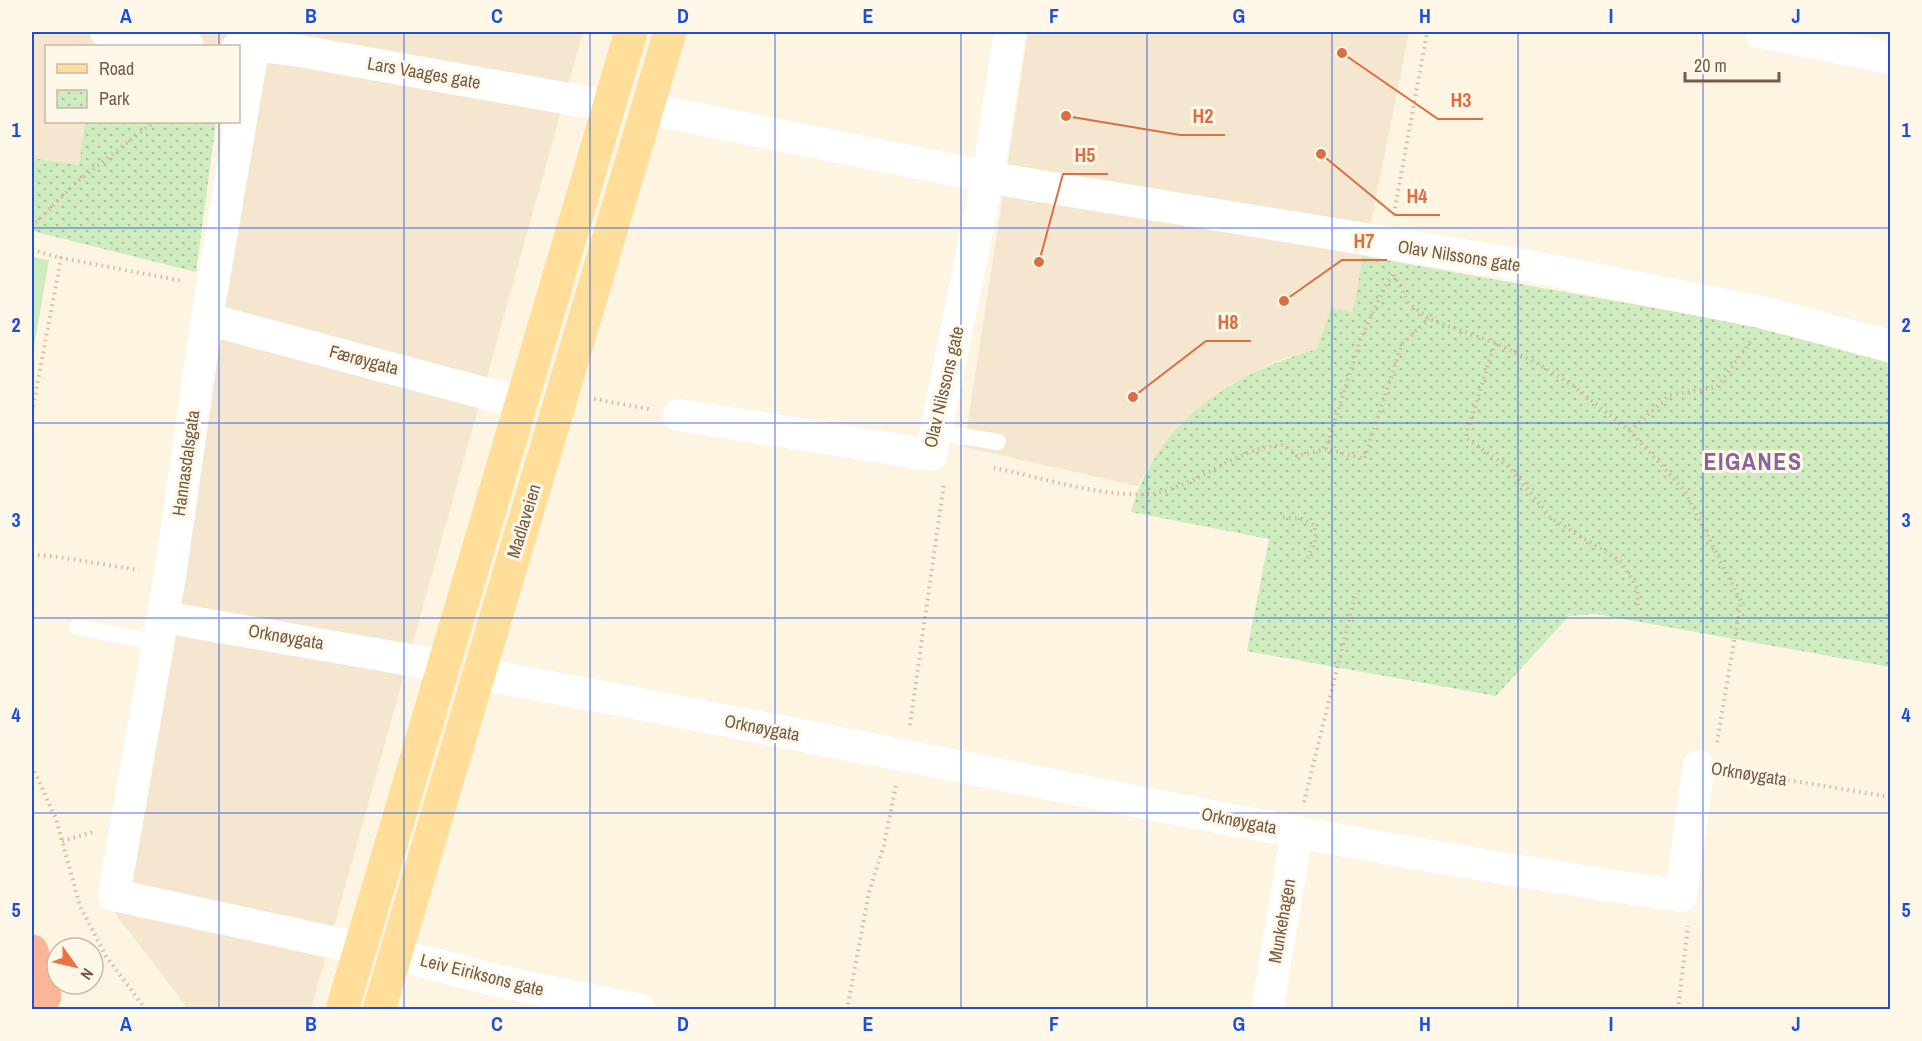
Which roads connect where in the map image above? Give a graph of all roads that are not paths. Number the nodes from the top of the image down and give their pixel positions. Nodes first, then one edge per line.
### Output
1 (106, 32) edge
2 (631, 32) edge
3 (669, 32) edge
4 (1010, 32) edge
5 (1760, 32) edge
6 (250, 41) edge
7 (182, 45) edge
8 (1890, 58) edge
9 (609, 106) junction
10 (240, 107) edge
11 (669, 113) dead end
12 (238, 123) edge
13 (988, 177) junction
14 (207, 319) junction
15 (1890, 346) edge
16 (521, 403) junction
17 (679, 416) road end
18 (998, 442) dead end
19 (934, 443) junction
20 (77, 627) dead end
21 (161, 630) junction
22 (444, 666) junction
23 (479, 674) junction
24 (1706, 766) road end
25 (1297, 832) junction
26 (359, 948) junction
27 (32, 951) edge
28 (395, 954) junction
29 (45, 996) dead end
30 (342, 1010) edge
31 (379, 1010) edge
32 (640, 1010) edge
33 (1267, 1010) edge

1 - 7 street
2 - 9 main road, Madlaveien
3 - 23 main road, Madlaveien
4 - 13 street, Olav Nilssons gate
5 - 8 street
6 - 9 street, Lars Vaages gate
6 - 10 street, Hannasdalsgata
9 - 16 main road, Madlaveien
11 - 13 street, Olav Nilssons gate
12 - 14 street, Hannasdalsgata
13 - 15 street, Olav Nilssons gate
13 - 19 street, Olav Nilssons gate
14 - 16 street, Færøygata
14 - 21 street, Hannasdalsgata
16 - 22 main road, Madlaveien
17 - 19 street, Olav Nilssons gate
18 - 19 lane
20 - 21 lane
21 - 22 street, Orknøygata
21 - 26 street, Hannasdalsgata
22 - 26 main road, Madlaveien
23 - 25 street, Orknøygata
23 - 28 main road, Madlaveien
24 - 25 street, Orknøygata
25 - 33 street, Munkehagen
26 - 30 main road, Madlaveien
27 - 29 highway
28 - 31 main road, Madlaveien
28 - 32 street, Leiv Eiriksons gate

